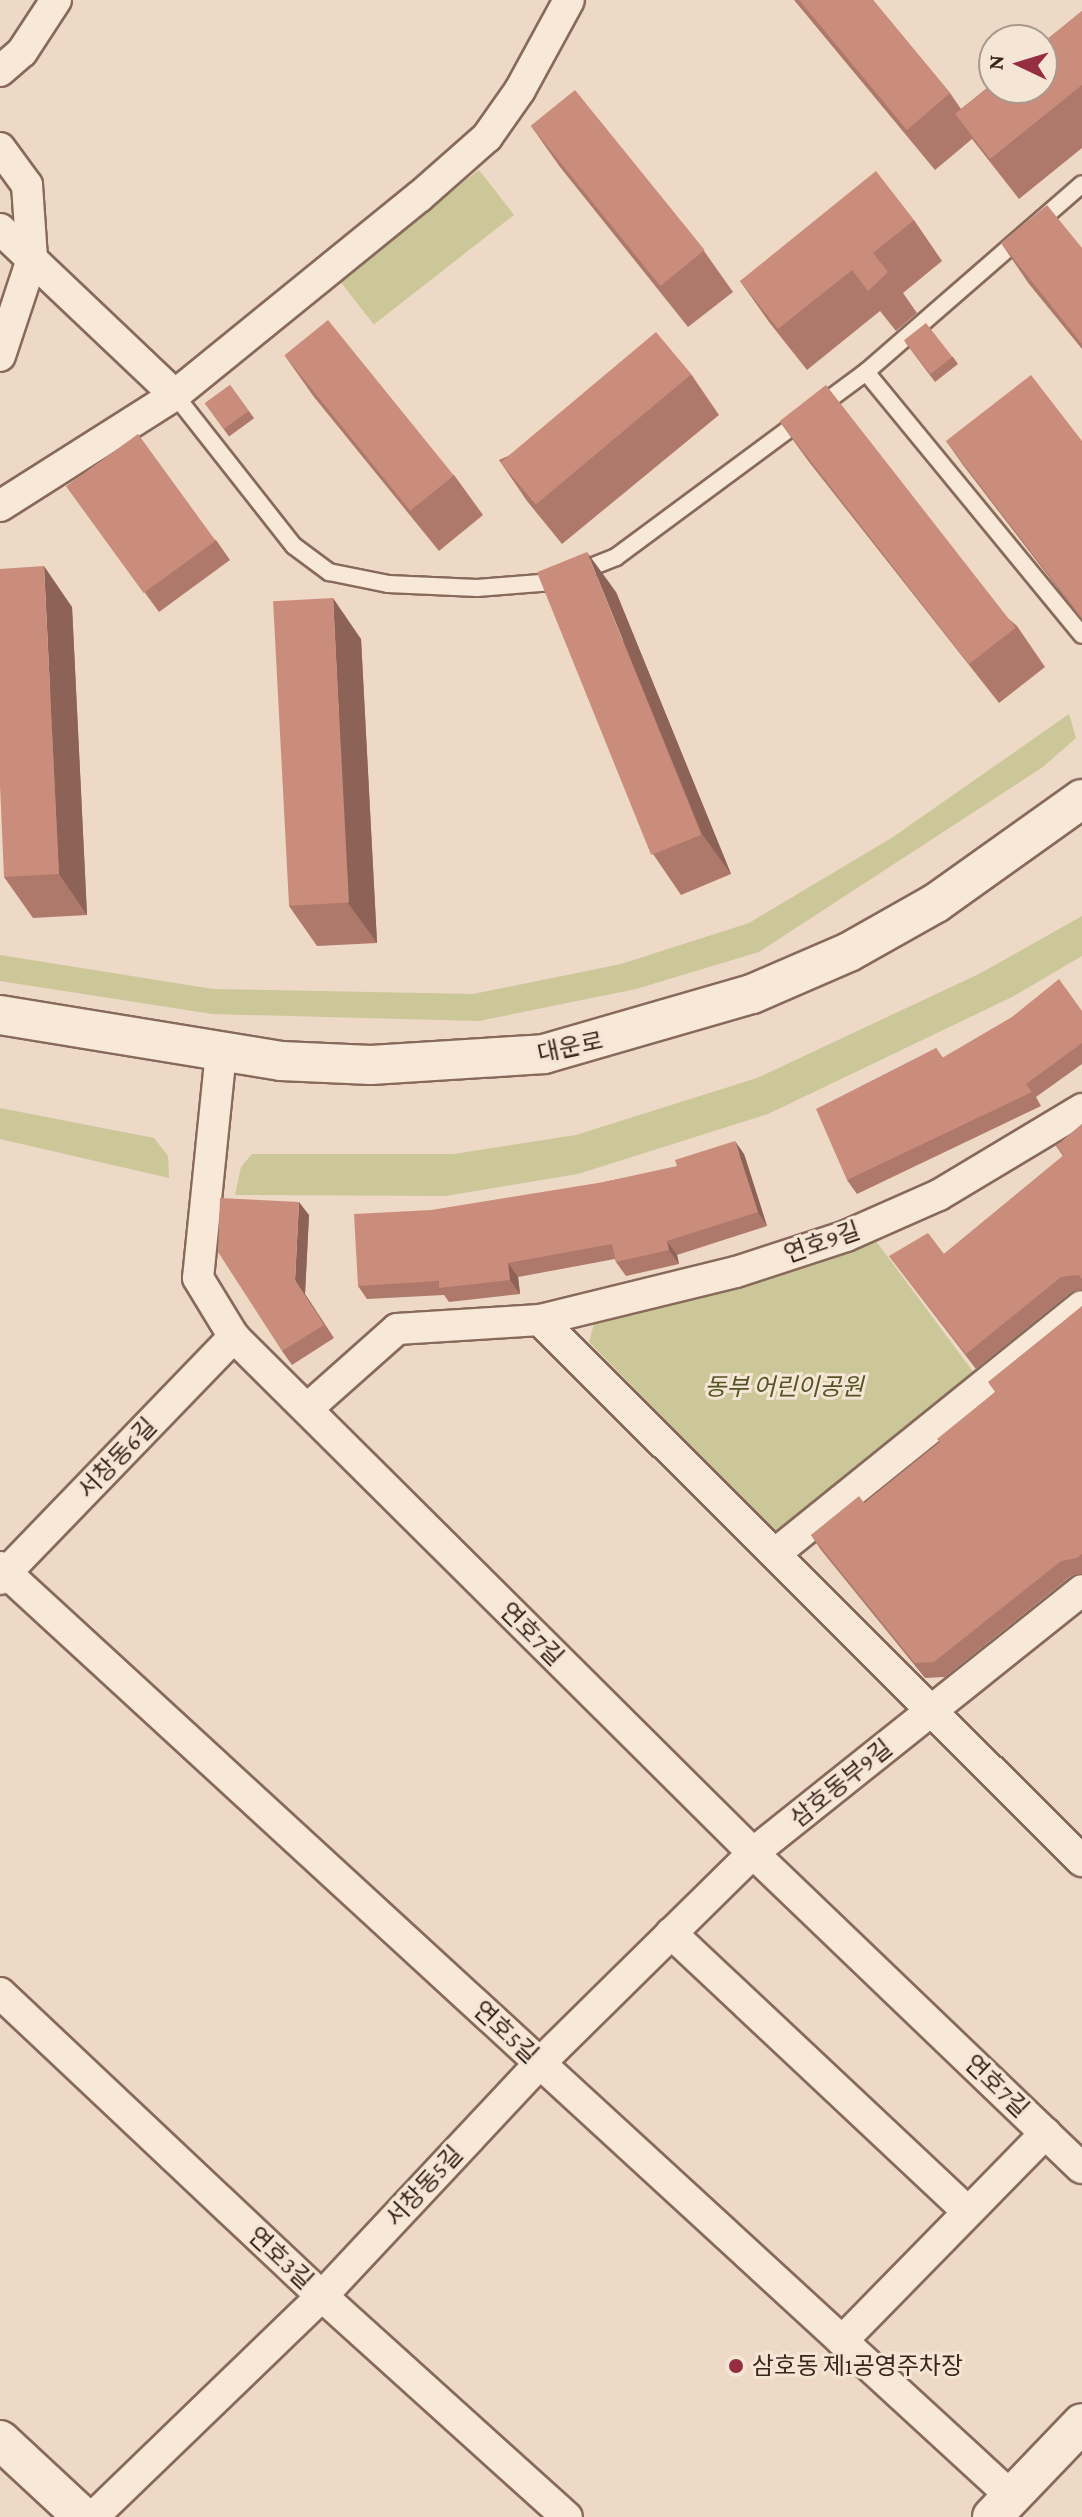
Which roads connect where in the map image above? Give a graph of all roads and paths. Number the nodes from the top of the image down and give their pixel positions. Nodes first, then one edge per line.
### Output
1 (56, 0) edge
2 (569, 0) edge
3 (0, 71) edge
4 (0, 148) edge
5 (1082, 184) edge
6 (0, 229) edge
7 (32, 259) junction
8 (0, 356) edge
9 (866, 372) junction
10 (175, 395) junction
11 (0, 506) edge
12 (1082, 635) edge
13 (1082, 799) edge
14 (0, 1015) edge
15 (221, 1052) junction
16 (1082, 1109) edge
17 (1082, 1306) edge
18 (540, 1320) junction
19 (234, 1337) junction
20 (307, 1409) junction
21 (776, 1553) junction
22 (2, 1573) edge
23 (1082, 1590) edge
24 (929, 1713) junction
25 (753, 1853) junction
26 (1082, 1860) edge
27 (671, 1933) junction
28 (0, 1993) edge
29 (540, 2063) junction
30 (1069, 2149) edge
31 (968, 2212) junction
32 (322, 2296) junction
33 (842, 2341) junction
34 (1082, 2423) edge
35 (0, 2440) edge
36 (1002, 2507) edge
37 (83, 2517) edge
38 (93, 2517) edge
39 (567, 2517) edge

1 - 3 street
2 - 10 street
4 - 7 street
5 - 9 lane
6 - 7 street
7 - 8 street
7 - 10 street
9 - 10 lane
9 - 12 lane
10 - 11 street
13 - 15 street, 대운로
14 - 15 street, 대운로
15 - 19 street, 연호7길
16 - 18 street, 연호9길
17 - 21 street
18 - 20 street, 연호9길
18 - 21 street
19 - 20 street, 연호7길
19 - 22 street, 서창동6길
20 - 25 street, 연호7길
21 - 24 street
22 - 29 street, 연호5길
23 - 24 street, 삼호동부9길
24 - 25 street, 삼호동부9길
24 - 26 street
25 - 27 street, 서창동5길
25 - 30 street, 연호7길
27 - 29 street, 서창동5길
27 - 31 street
28 - 32 street, 연호3길
29 - 32 street, 서창동5길
29 - 33 street, 연호5길
30 - 31 street, 연호7길
31 - 33 street, 연호7길
32 - 38 street, 서창동5길
32 - 39 street, 연호3길
33 - 36 street, 연호5길
34 - 36 street
35 - 37 street

